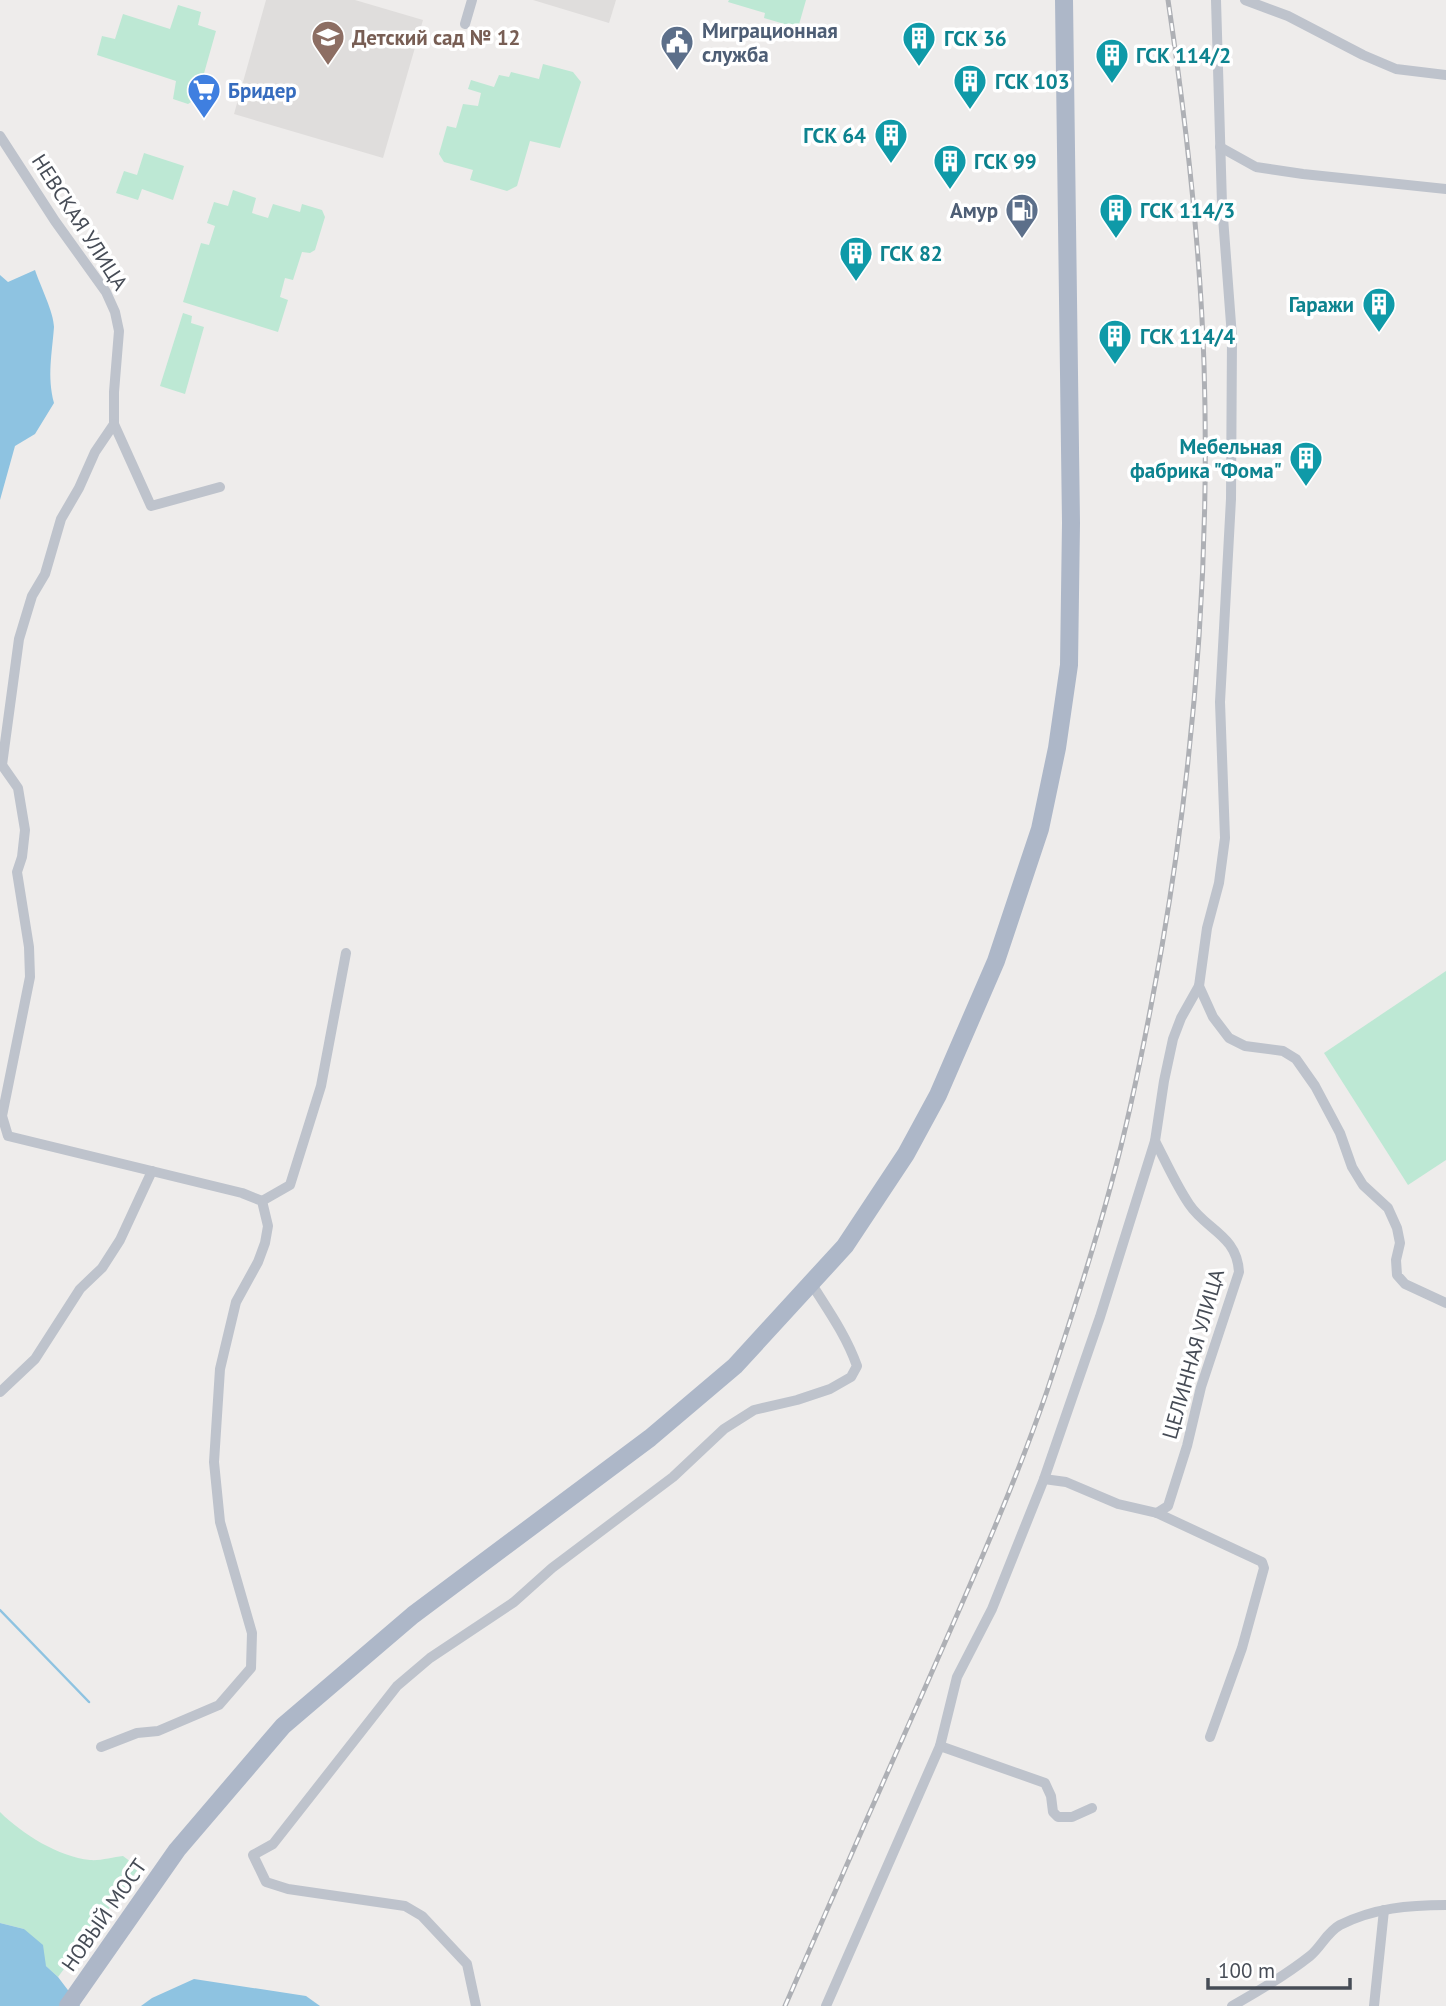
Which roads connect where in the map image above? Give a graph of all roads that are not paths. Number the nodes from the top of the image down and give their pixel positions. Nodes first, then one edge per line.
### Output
1 (472, 0) edge
2 (1064, 0) edge
3 (1216, 0) edge
4 (1245, 0) edge
5 (465, 24) dead end
6 (1446, 75) edge
7 (0, 136) edge
8 (1220, 147) junction
9 (1446, 189) edge
10 (114, 424) junction
11 (220, 487) dead end
12 (345, 953) dead end
13 (1199, 986) junction
14 (1155, 1141) junction
15 (152, 1171) junction
16 (262, 1201) junction
17 (811, 1283) junction
18 (1446, 1303) edge
19 (0, 1392) edge
20 (1044, 1479) junction
21 (1157, 1513) junction
22 (1210, 1737) dead end
23 (940, 1746) junction
24 (101, 1747) dead end
25 (1091, 1808) dead end
26 (1446, 1905) edge
27 (1384, 1910) junction
28 (68, 2006) edge
29 (476, 2006) edge
30 (826, 2006) edge
31 (1232, 2006) edge
32 (1374, 2006) edge

1 - 5 street
2 - 17 main road, НОВЫЙ МОСТ
3 - 8 street
4 - 6 street
7 - 10 street, НЕВСКАЯ УЛИЦА
8 - 9 street
8 - 13 street
10 - 11 street, НЕВСКАЯ УЛИЦА
10 - 15 street
12 - 16 street
13 - 14 street
13 - 18 street
14 - 20 street
14 - 21 street, ЦЕЛИННАЯ УЛИЦА
15 - 16 street
15 - 19 street
16 - 24 street
17 - 28 main road, НОВЫЙ МОСТ
17 - 29 street
20 - 21 street
20 - 23 street
21 - 22 street
23 - 25 street
23 - 30 street
26 - 27 street
27 - 31 street
27 - 32 street

